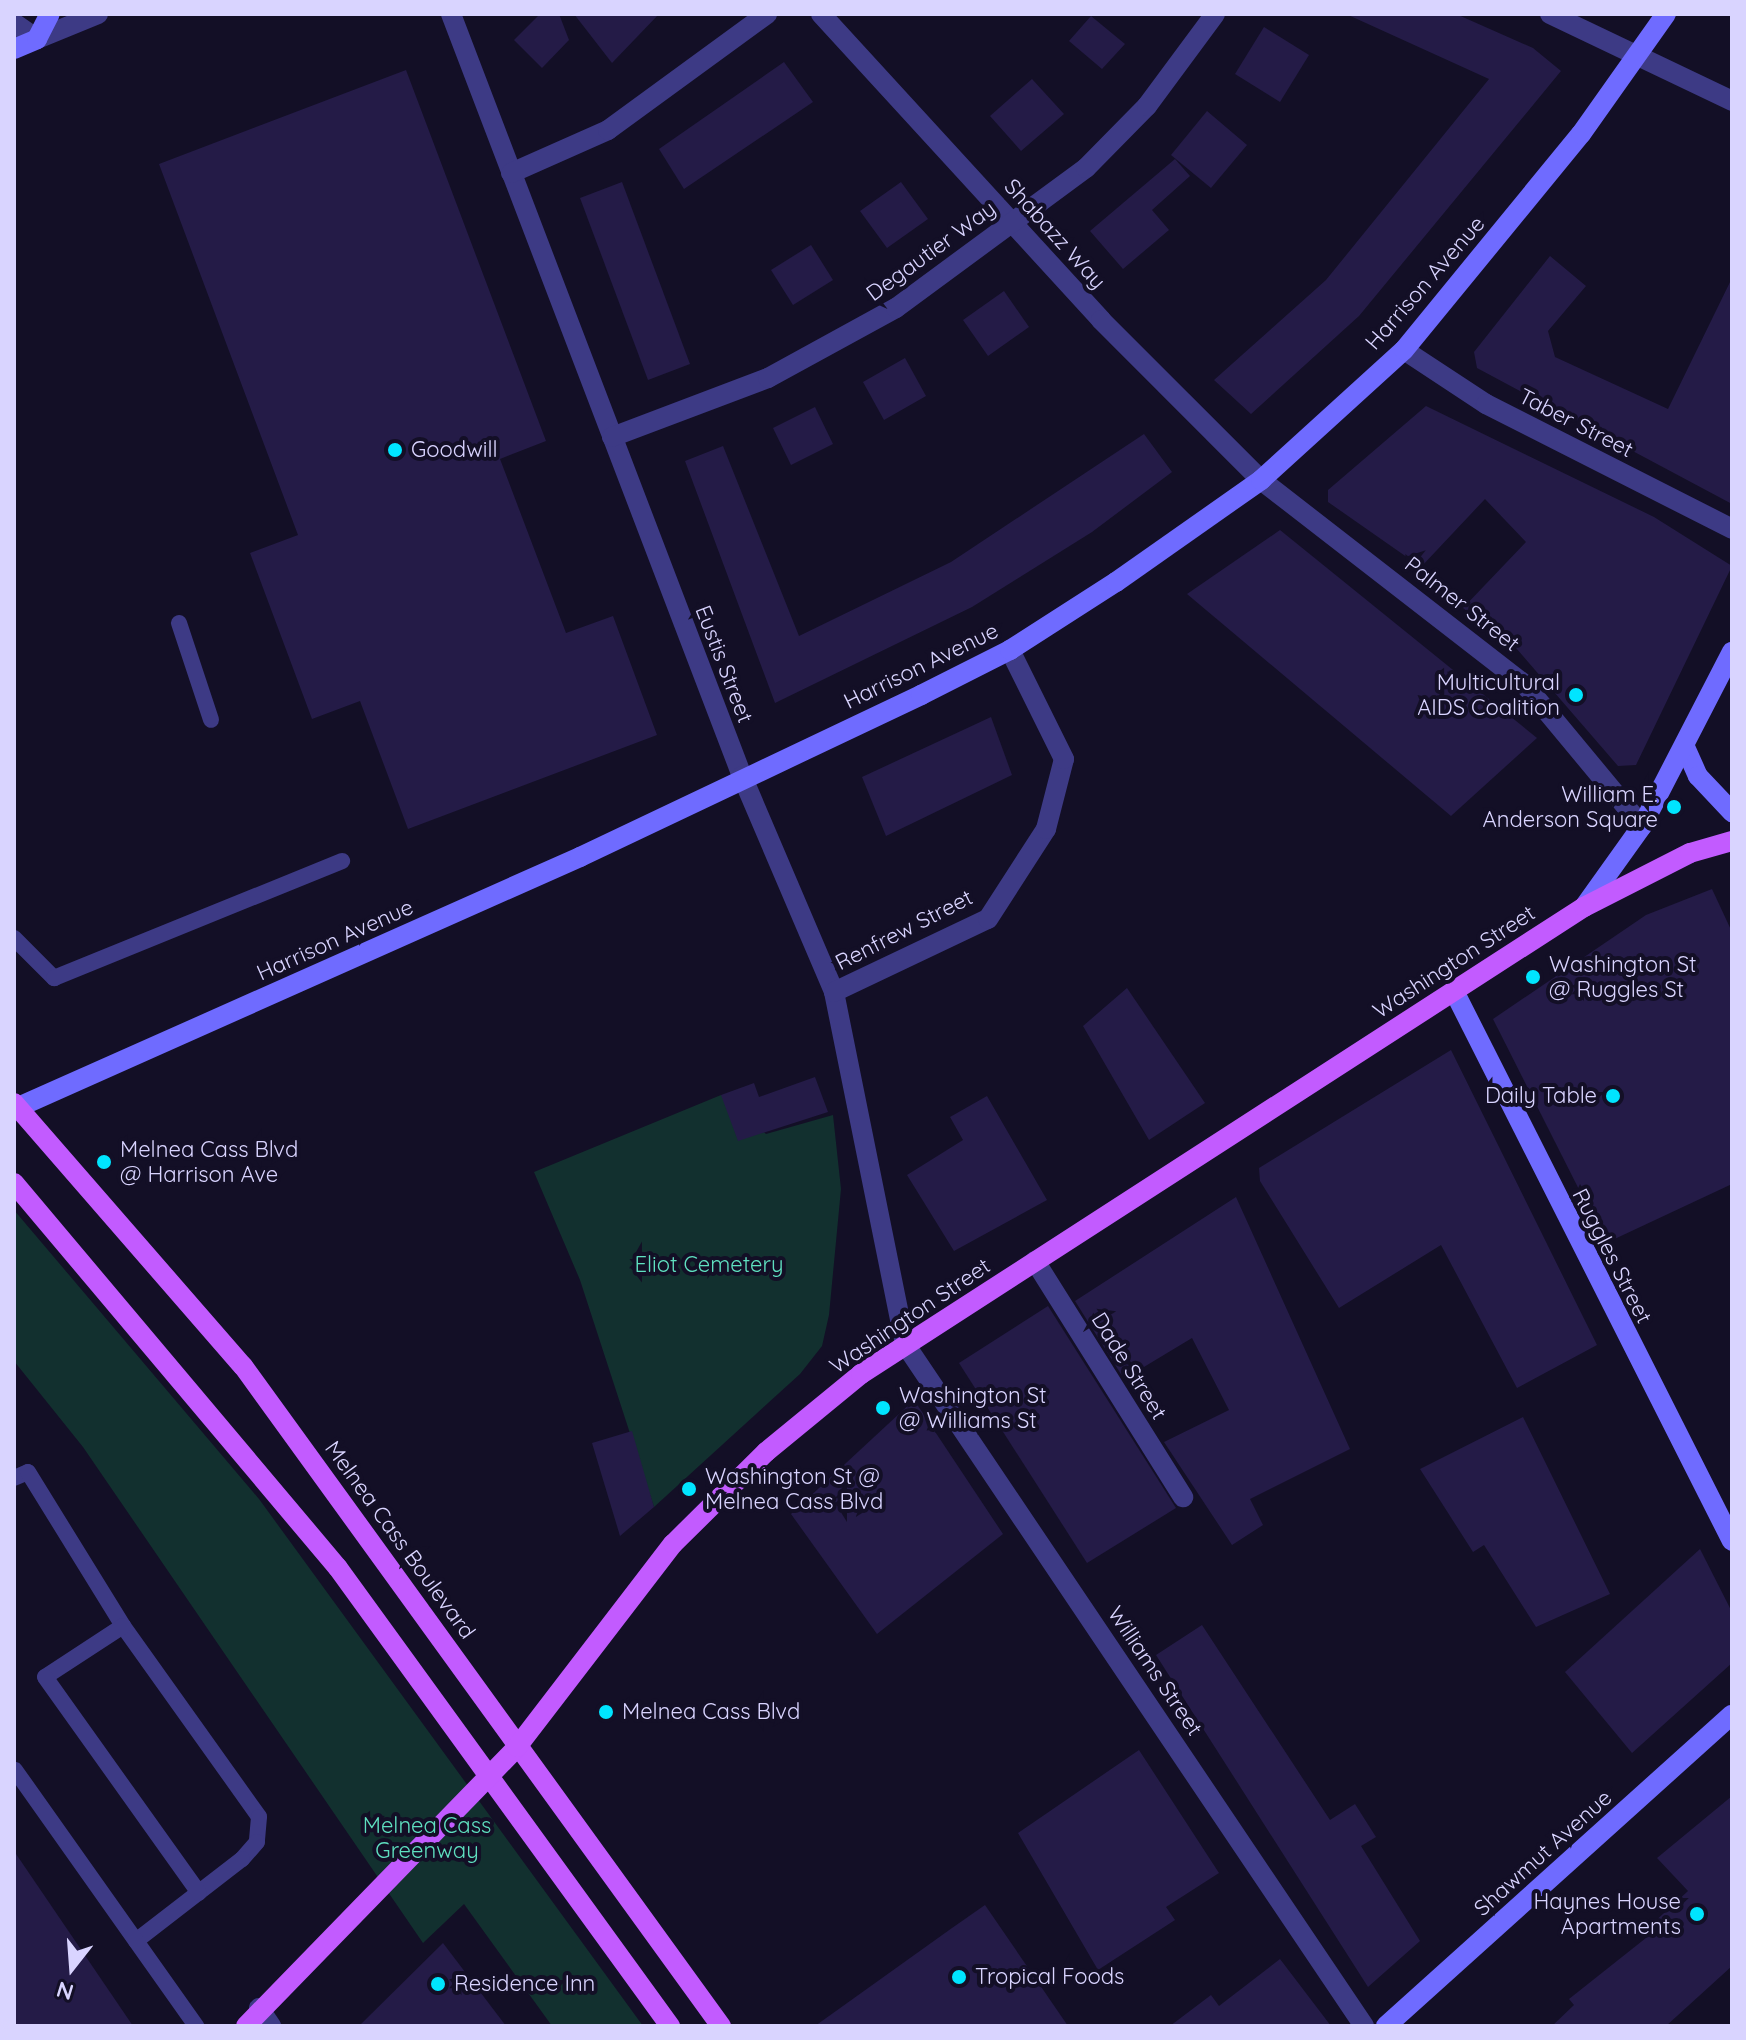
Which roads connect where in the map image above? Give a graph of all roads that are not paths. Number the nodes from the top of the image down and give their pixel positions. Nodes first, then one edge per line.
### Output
1 (50, 14) edge
2 (98, 14) edge
3 (451, 14) edge
4 (767, 14) edge
5 (821, 14) edge
6 (1215, 14) edge
7 (1550, 14) edge
8 (1666, 14) edge
9 (14, 23) edge
10 (37, 39) junction
11 (14, 49) edge
12 (1638, 56) junction
13 (1732, 101) edge
14 (511, 173) junction
15 (1013, 222) junction
16 (1404, 350) junction
17 (612, 437) junction
18 (1261, 480) junction
19 (1732, 529) edge
20 (179, 623) dead end
21 (1010, 650) junction
22 (1732, 652) edge
23 (211, 720) dead end
24 (1685, 747) junction
25 (742, 776) junction
26 (1732, 812) edge
27 (1642, 826) junction
28 (1732, 841) edge
29 (342, 861) dead end
30 (1584, 907) junction
31 (14, 938) edge
32 (1454, 991) junction
33 (834, 992) junction
34 (15, 1106) edge
35 (14, 1183) edge
36 (1035, 1261) junction
37 (905, 1344) junction
38 (21, 1475) edge
39 (1183, 1497) dead end
40 (1732, 1541) edge
41 (123, 1626) junction
42 (1732, 1715) edge
43 (517, 1747) junction
44 (15, 1770) edge
45 (486, 1779) junction
46 (199, 1893) junction
47 (136, 1941) junction
48 (259, 2008) junction
49 (196, 2026) edge
50 (229, 2026) edge
51 (246, 2026) edge
52 (271, 2026) edge
53 (670, 2026) edge
54 (721, 2026) edge
55 (1364, 2026) edge
56 (1386, 2026) edge

1 - 10 main road
2 - 10 street
3 - 14 street, Eustis Street
4 - 14 street
5 - 15 street, Shabazz Way
6 - 15 street, Degautier Way
7 - 12 street
8 - 12 main road, Harrison Avenue
9 - 10 street
10 - 11 main road
12 - 13 street
12 - 16 main road, Harrison Avenue
14 - 17 street, Eustis Street
15 - 17 street, Degautier Way
15 - 18 street, Shabazz Way
16 - 18 main road, Harrison Avenue
16 - 19 street, Taber Street
17 - 25 street, Eustis Street
18 - 21 main road, Harrison Avenue
18 - 27 street, Palmer Street
20 - 23 lane
21 - 25 main road, Harrison Avenue
21 - 33 street, Renfrew Street
22 - 24 main road
24 - 26 main road
24 - 27 main road
25 - 33 street, Eustis Street
25 - 34 main road, Harrison Avenue
27 - 30 main road
28 - 30 main road, Washington Street
29 - 31 lane
30 - 32 main road, Washington Street
32 - 36 main road, Washington Street
32 - 40 main road, Ruggles Street
33 - 37 street, Eustis Street
34 - 43 main road, Melnea Cass Boulevard
35 - 45 main road
36 - 37 main road, Washington Street
36 - 39 street, Dade Street
37 - 43 main road, Washington Street
37 - 55 street, Williams Street
38 - 41 lane
41 - 46 lane
41 - 46 lane
42 - 56 main road, Shawmut Avenue
43 - 45 main road, Washington Street
43 - 54 main road, Melnea Cass Boulevard
44 - 47 lane
45 - 48 main road, Washington Street
45 - 53 main road
46 - 47 lane
47 - 49 lane
48 - 50 main road, Washington Street
48 - 51 main road, Washington Street
48 - 52 street

